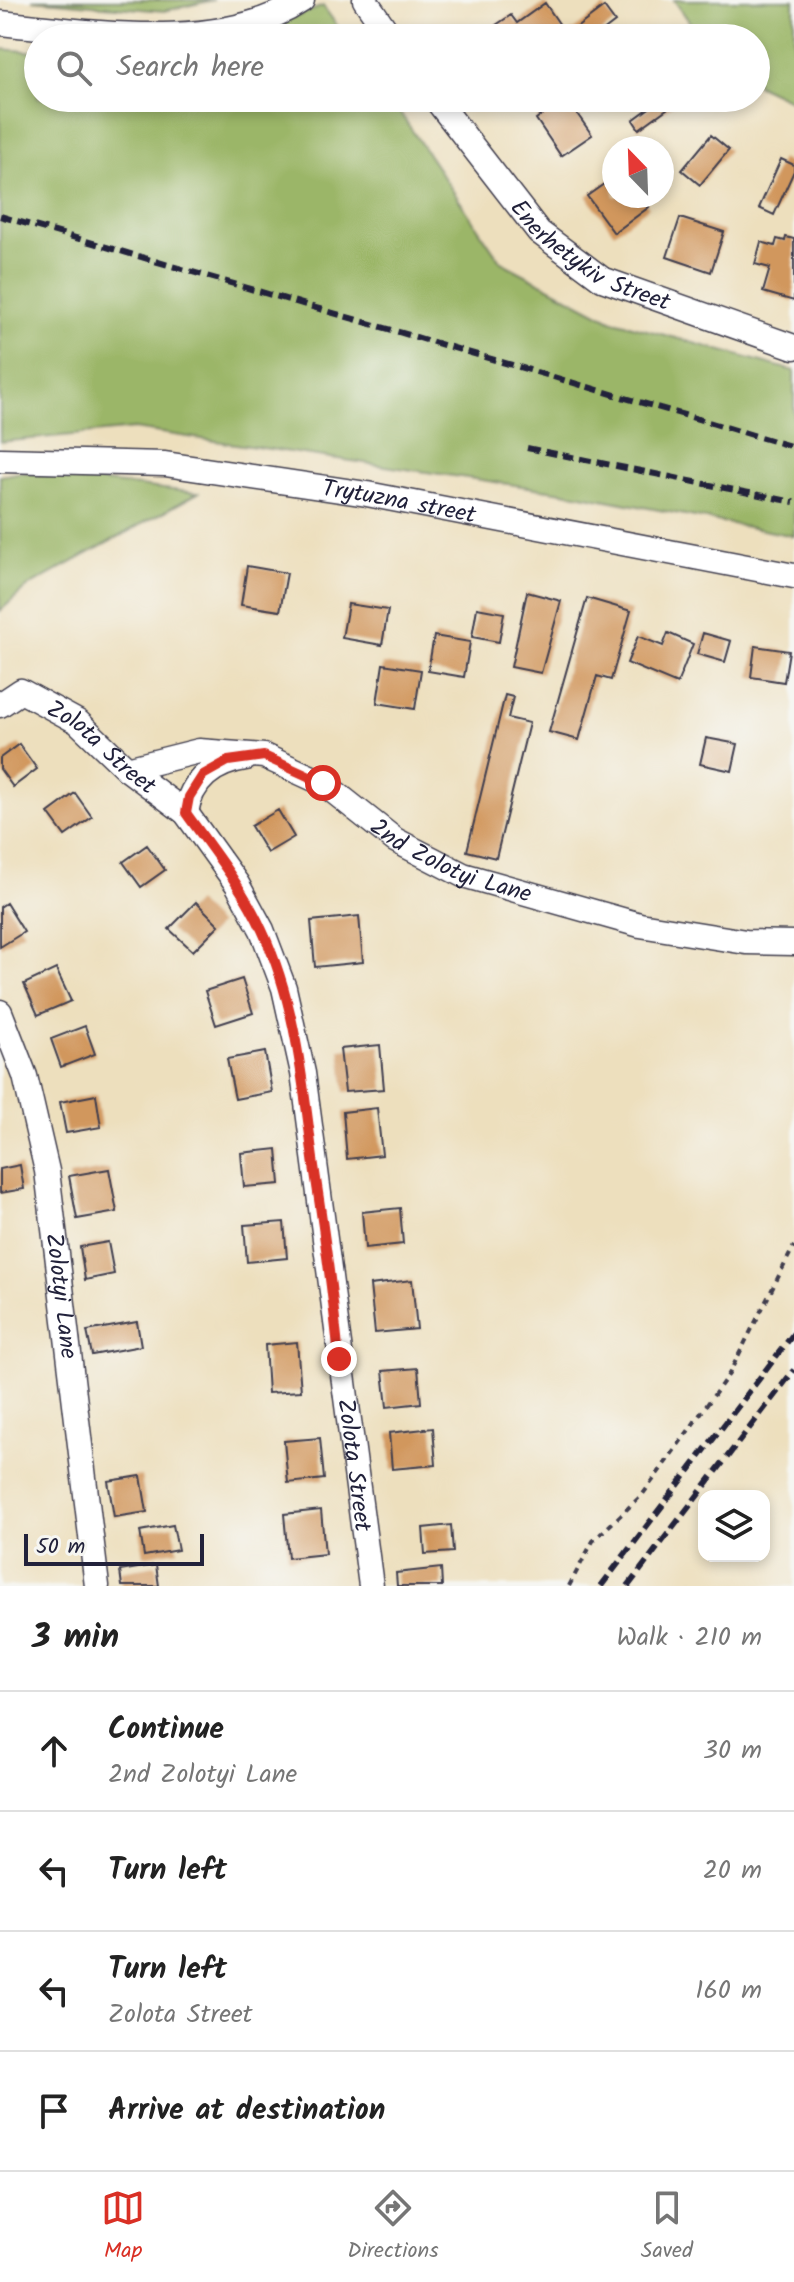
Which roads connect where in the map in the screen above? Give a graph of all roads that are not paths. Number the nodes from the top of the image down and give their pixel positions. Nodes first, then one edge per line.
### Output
1 (302, 0) edge
2 (365, 0) edge
3 (0, 23) edge
4 (238, 24) edge
5 (381, 24) edge
6 (24, 25) edge
7 (446, 112) edge
8 (794, 347) edge
9 (0, 460) edge
10 (794, 576) edge
11 (0, 705) edge
12 (264, 756) junction
13 (127, 769) junction
14 (186, 813) junction
15 (794, 943) edge
16 (0, 1012) edge
17 (97, 1586) edge
18 (371, 1586) edge

1 - 4 street
2 - 5 street
3 - 6 street
7 - 8 street, Enerhetykiv Street
9 - 10 street, Trytuzna street
11 - 13 street, Zolota Street
12 - 13 street, 2nd Zolotyi Lane
12 - 14 street
12 - 15 street, 2nd Zolotyi Lane
13 - 14 street, Zolota Street
14 - 18 street, Zolota Street
16 - 17 street, Zolotyi Lane

